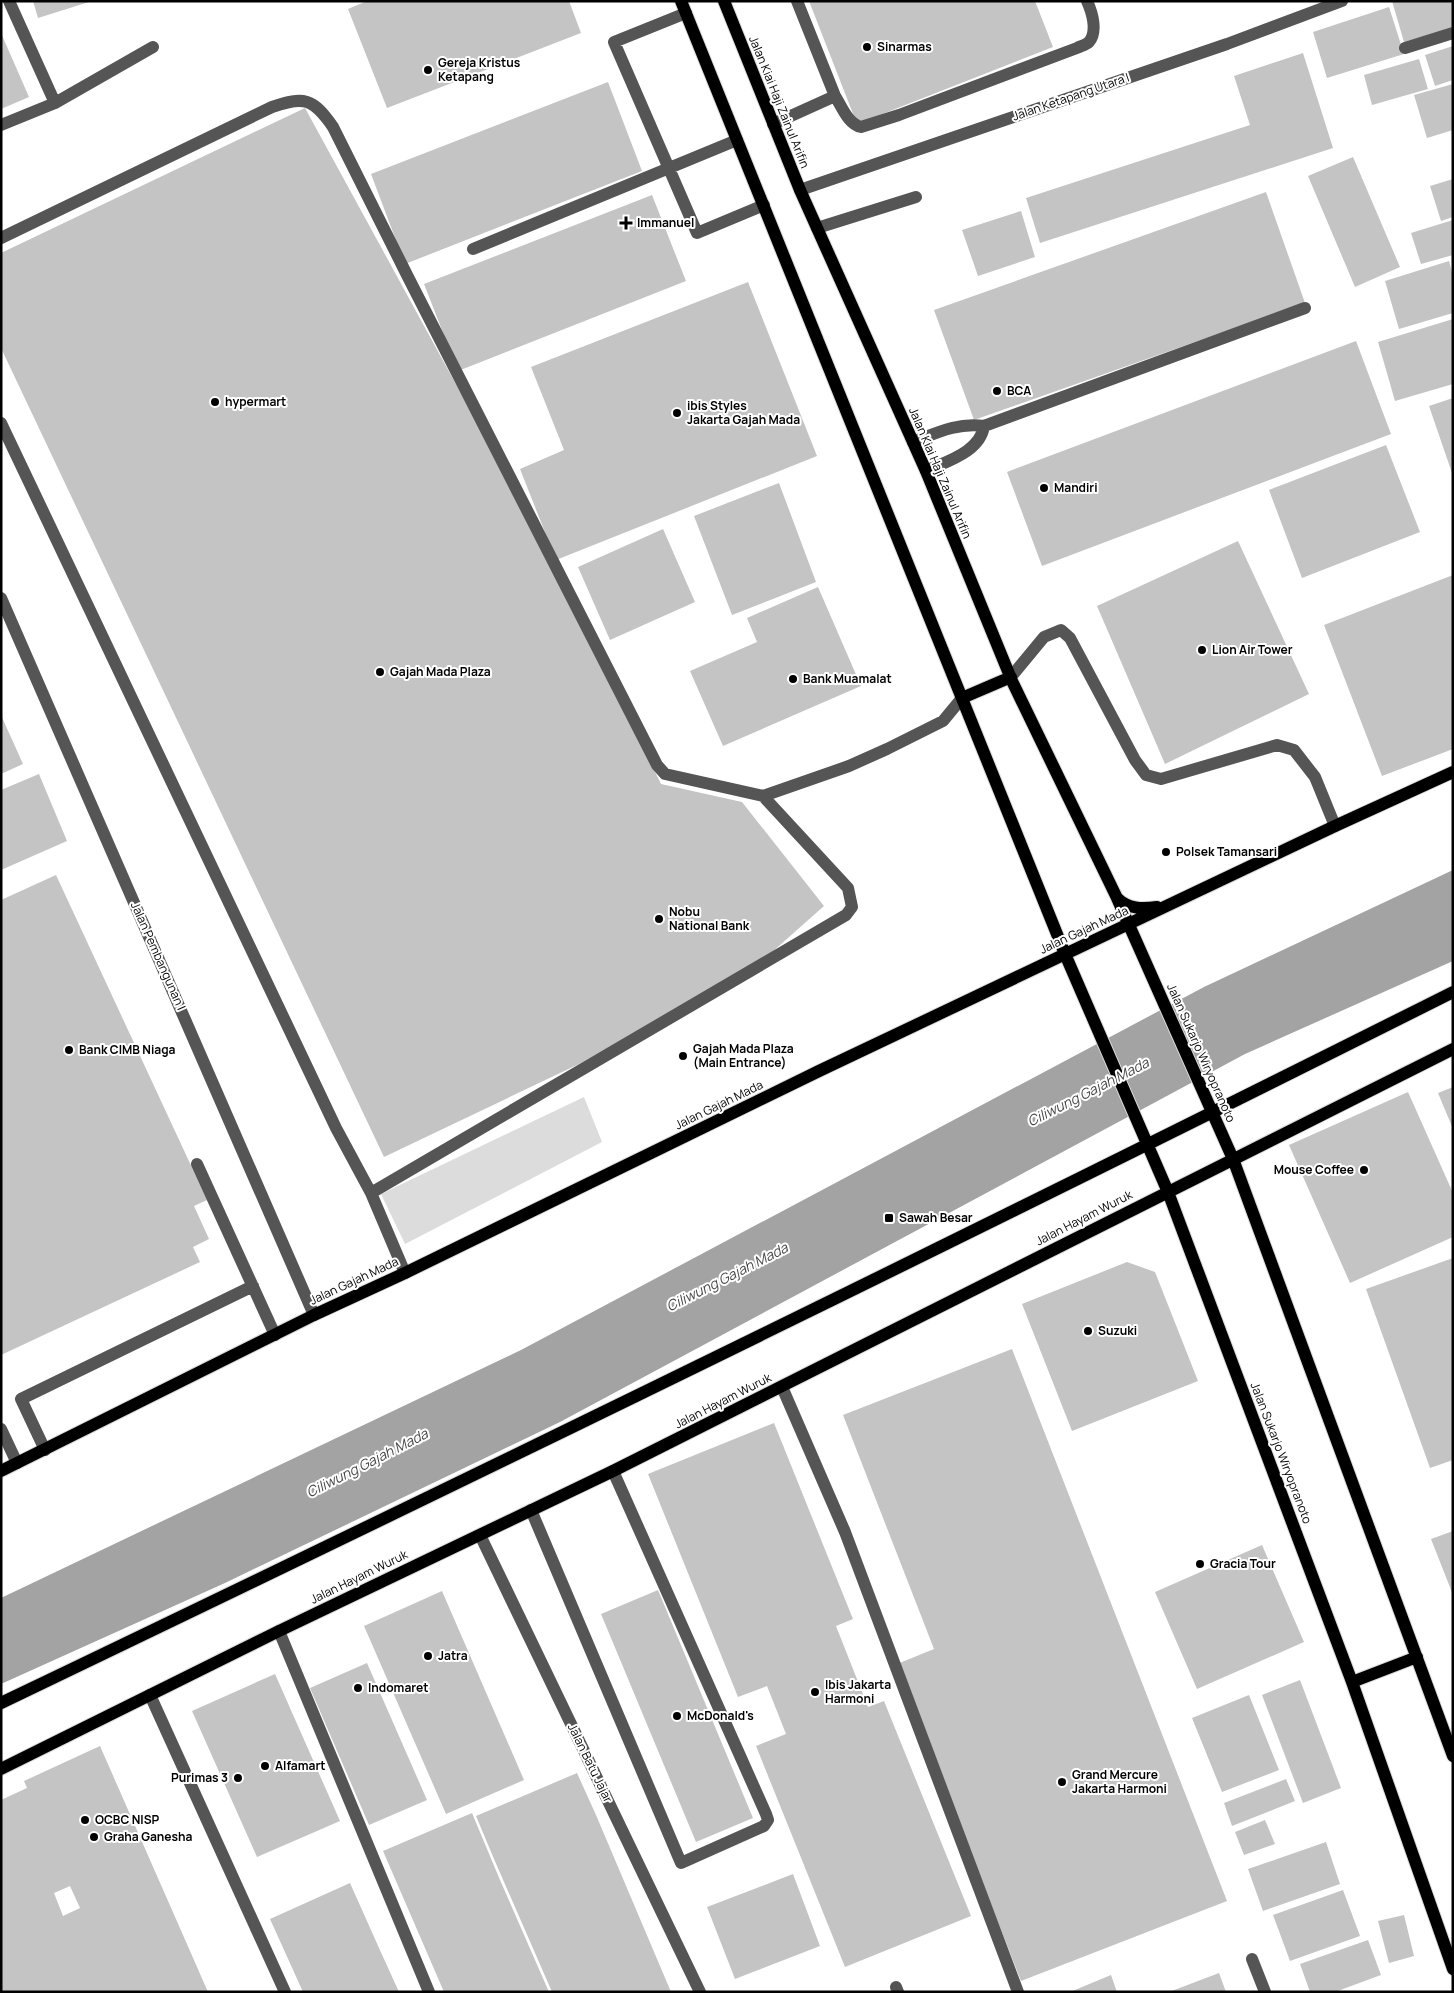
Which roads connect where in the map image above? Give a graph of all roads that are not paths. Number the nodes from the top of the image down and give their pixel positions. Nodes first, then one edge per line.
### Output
1 (10, 1) edge
2 (724, 1) edge
3 (798, 1) edge
4 (1087, 1) edge
5 (1342, 1) edge
6 (684, 7) edge
7 (1453, 34) edge
8 (153, 46) dead end
9 (1405, 48) dead end
10 (835, 96) junction
11 (54, 103) junction
12 (772, 124) junction
13 (1, 125) edge
14 (738, 140) junction
15 (669, 168) junction
16 (800, 190) junction
17 (916, 197) dead end
18 (764, 205) junction
19 (817, 228) junction
20 (1, 238) edge
21 (472, 250) dead end
22 (1306, 308) dead end
23 (1, 423) edge
24 (984, 426) junction
25 (913, 442) junction
26 (926, 471) junction
27 (1, 598) edge
28 (1011, 677) junction
29 (962, 698) junction
30 (1453, 772) edge
31 (764, 796) junction
32 (1335, 826) junction
33 (1117, 898) junction
34 (1171, 904) junction
35 (1128, 924) junction
36 (1065, 954) junction
37 (1453, 992) edge
38 (1453, 1049) edge
39 (1212, 1112) junction
40 (1148, 1144) junction
41 (1233, 1159) junction
42 (197, 1164) dead end
43 (1168, 1192) junction
44 (371, 1193) junction
45 (405, 1273) junction
46 (253, 1286) junction
47 (314, 1315) junction
48 (275, 1335) junction
49 (782, 1387) junction
50 (1, 1429) edge
51 (45, 1450) junction
52 (17, 1464) junction
53 (1, 1471) edge
54 (613, 1471) junction
55 (531, 1510) junction
56 (480, 1534) junction
57 (279, 1631) junction
58 (1417, 1658) junction
59 (1352, 1682) junction
60 (150, 1695) junction
61 (1, 1703) edge
62 (1453, 1756) edge
63 (1, 1769) edge
64 (1252, 1959) dead end
65 (1453, 1969) edge
66 (285, 1992) edge
67 (428, 1992) edge
68 (700, 1992) edge
69 (1018, 1992) edge
70 (1265, 1992) edge

1 - 11 street
2 - 12 main road, Jalan Kiai Haji Zainul Arifin
3 - 10 street
4 - 10 street
5 - 16 street, Jalan Ketapang Utara I
6 - 14 main road
6 - 15 street
7 - 9 street
8 - 11 street
10 - 12 street
11 - 13 street
12 - 16 main road, Jalan Kiai Haji Zainul Arifin
14 - 15 street
14 - 18 main road
15 - 18 street
15 - 21 street
16 - 19 main road, Jalan Kiai Haji Zainul Arifin
17 - 19 street
18 - 29 main road
19 - 25 main road, Jalan Kiai Haji Zainul Arifin
20 - 31 street
22 - 24 street
23 - 44 street
24 - 25 street
24 - 26 street
25 - 26 main road, Jalan Kiai Haji Zainul Arifin
26 - 28 main road, Jalan Kiai Haji Zainul Arifin
27 - 47 street, Jalan Pembangunan I
28 - 29 main road
28 - 32 street
28 - 33 main road, Jalan Kiai Haji Zainul Arifin
29 - 31 street
29 - 36 main road
30 - 32 main road, Jalan Gajah Mada
31 - 44 street
32 - 34 main road, Jalan Gajah Mada
33 - 34 main road
33 - 35 main road, Jalan Sukarjo Wiryopranoto
34 - 35 main road, Jalan Gajah Mada
35 - 36 main road, Jalan Gajah Mada
35 - 39 main road, Jalan Sukarjo Wiryopranoto
36 - 40 main road, Jalan Sukarjo Wiryopranoto
36 - 45 main road, Jalan Gajah Mada
37 - 39 main road
38 - 41 main road, Jalan Hayam Wuruk
39 - 40 main road
39 - 41 main road, Jalan Sukarjo Wiryopranoto
40 - 43 main road, Jalan Sukarjo Wiryopranoto
40 - 61 main road
41 - 43 main road, Jalan Hayam Wuruk
41 - 58 main road, Jalan Sukarjo Wiryopranoto
42 - 46 street
43 - 49 main road, Jalan Hayam Wuruk
43 - 59 main road, Jalan Sukarjo Wiryopranoto
44 - 45 street
45 - 47 main road, Jalan Gajah Mada
46 - 48 street
46 - 51 street
47 - 48 main road, Jalan Gajah Mada
48 - 51 main road, Jalan Gajah Mada
49 - 54 main road, Jalan Hayam Wuruk
49 - 69 street
50 - 52 street
51 - 52 main road, Jalan Gajah Mada
52 - 53 main road, Jalan Gajah Mada
54 - 55 main road, Jalan Hayam Wuruk
54 - 55 street
55 - 56 main road, Jalan Hayam Wuruk
56 - 57 main road, Jalan Hayam Wuruk
56 - 68 street, Jalan Batu Jajar
57 - 60 main road, Jalan Hayam Wuruk
57 - 67 street
58 - 59 main road
58 - 62 main road, Jalan Sukarjo Wiryopranoto
59 - 65 main road, Jalan Sukarjo Wiryopranoto
60 - 63 main road, Jalan Hayam Wuruk
60 - 66 street
64 - 70 street

